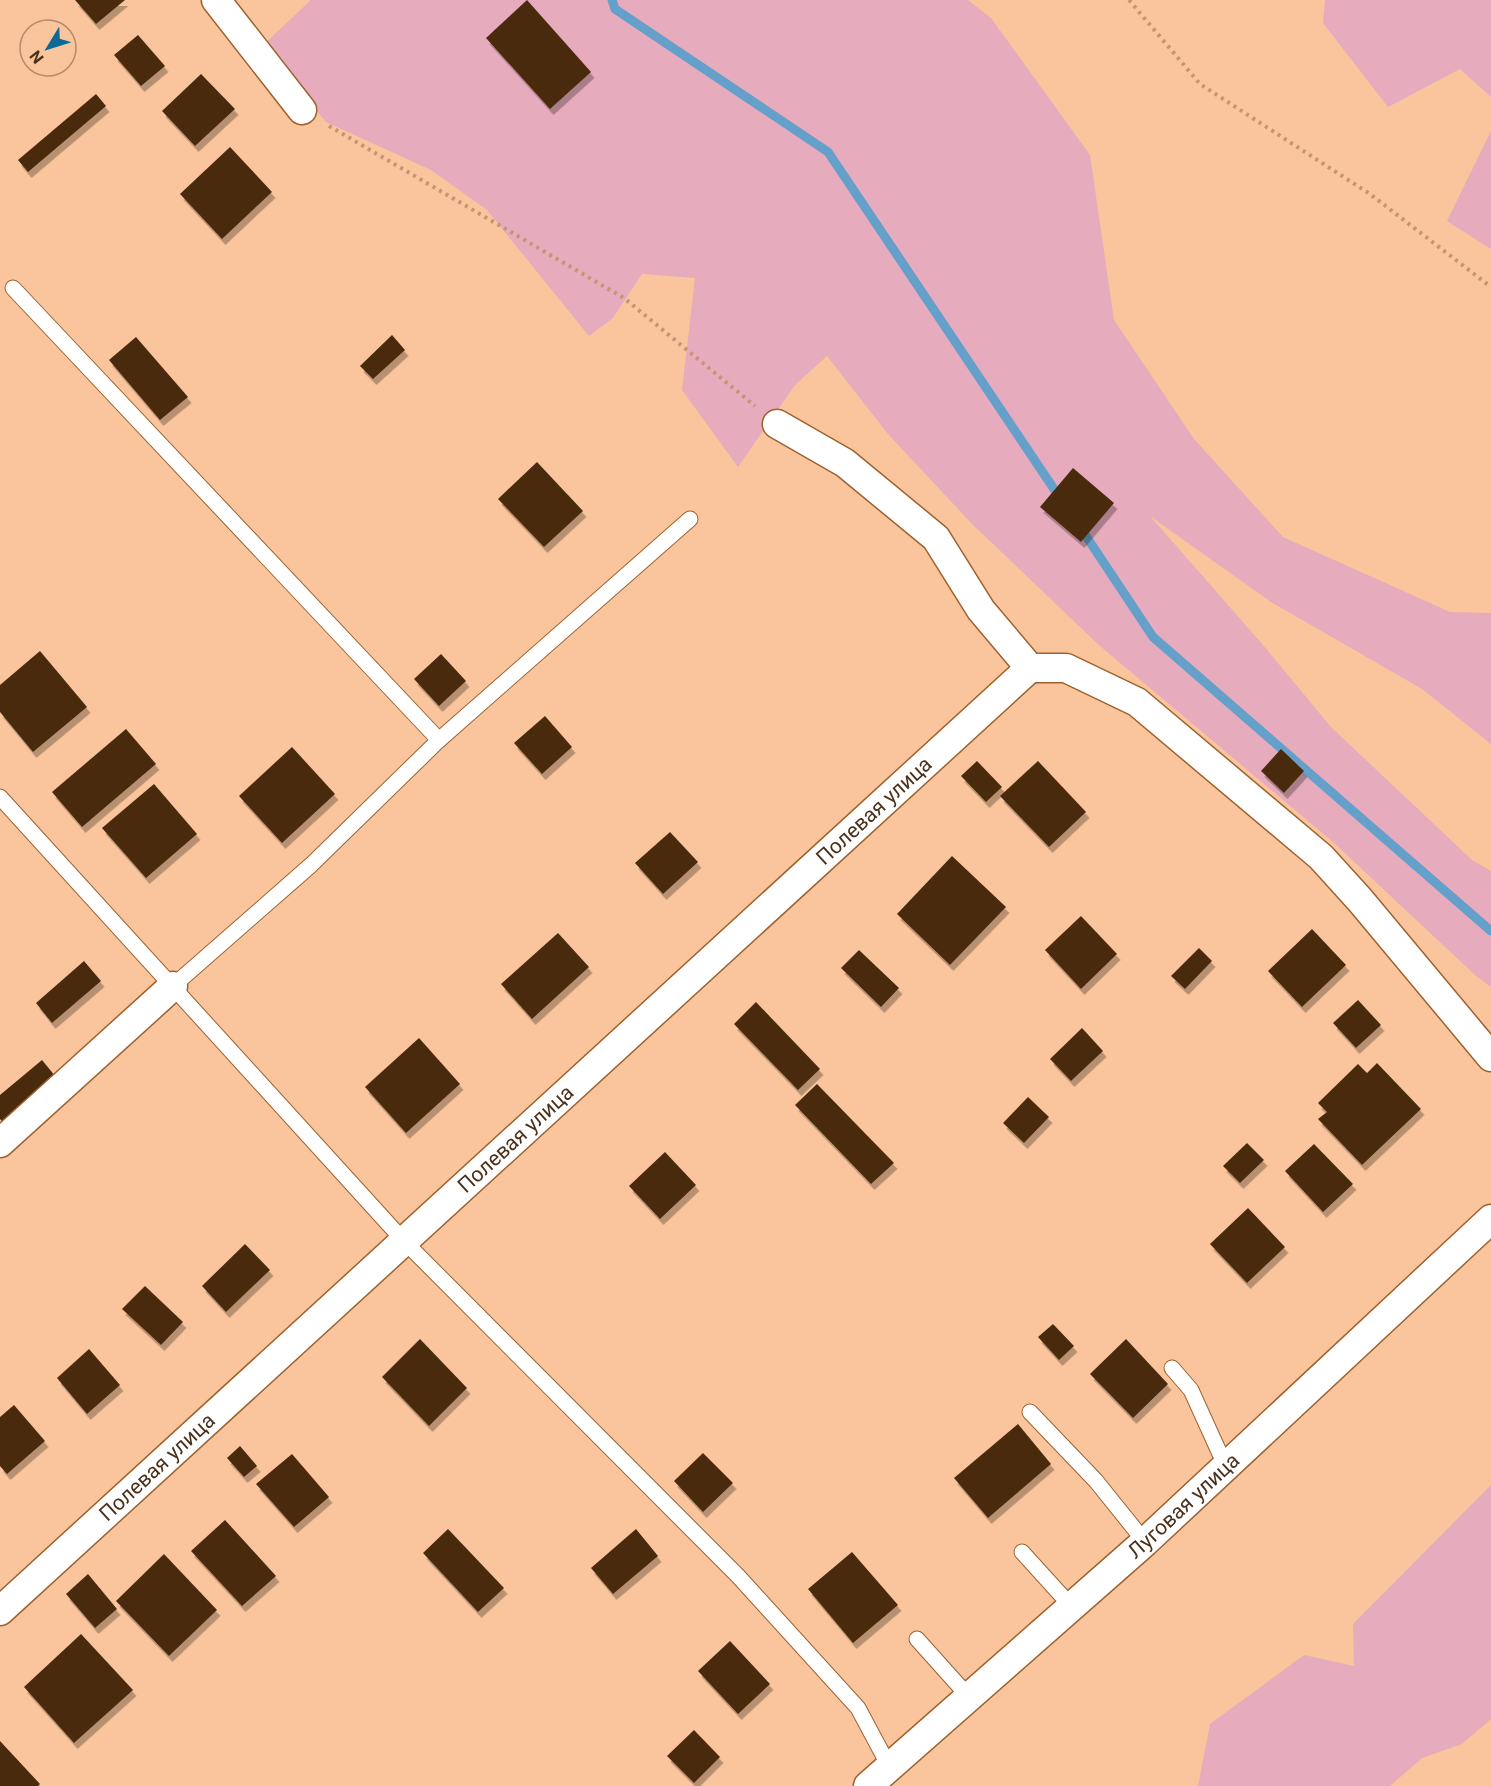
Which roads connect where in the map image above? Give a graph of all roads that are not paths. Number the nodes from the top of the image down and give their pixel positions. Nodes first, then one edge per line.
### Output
1 (216, 0) edge
2 (302, 110) road end
3 (13, 288) dead end
4 (777, 424) road end
5 (690, 519) dead end
6 (1030, 668) junction
7 (440, 740) junction
8 (0, 797) edge
9 (173, 986) junction
10 (1491, 1057) edge
11 (0, 1143) edge
12 (1491, 1219) edge
13 (404, 1240) junction
14 (1172, 1368) dead end
15 (1030, 1412) dead end
16 (1225, 1465) junction
17 (1145, 1542) junction
18 (1022, 1551) dead end
19 (1071, 1606) junction
20 (0, 1611) edge
21 (917, 1639) dead end
22 (969, 1697) junction
23 (889, 1766) junction
24 (868, 1786) edge

1 - 2 street
3 - 7 lane
4 - 6 street
5 - 7 lane
6 - 10 street
6 - 13 street, Полевая улица
7 - 9 lane
8 - 9 lane
9 - 11 street
9 - 13 lane
12 - 16 street, Луговая улица
13 - 20 street, Полевая улица
13 - 23 lane
14 - 16 lane
15 - 17 lane
16 - 17 street, Луговая улица
17 - 19 street, Луговая улица
18 - 19 lane
19 - 22 street, Луговая улица
21 - 22 lane
22 - 23 street, Луговая улица
23 - 24 street, Луговая улица

